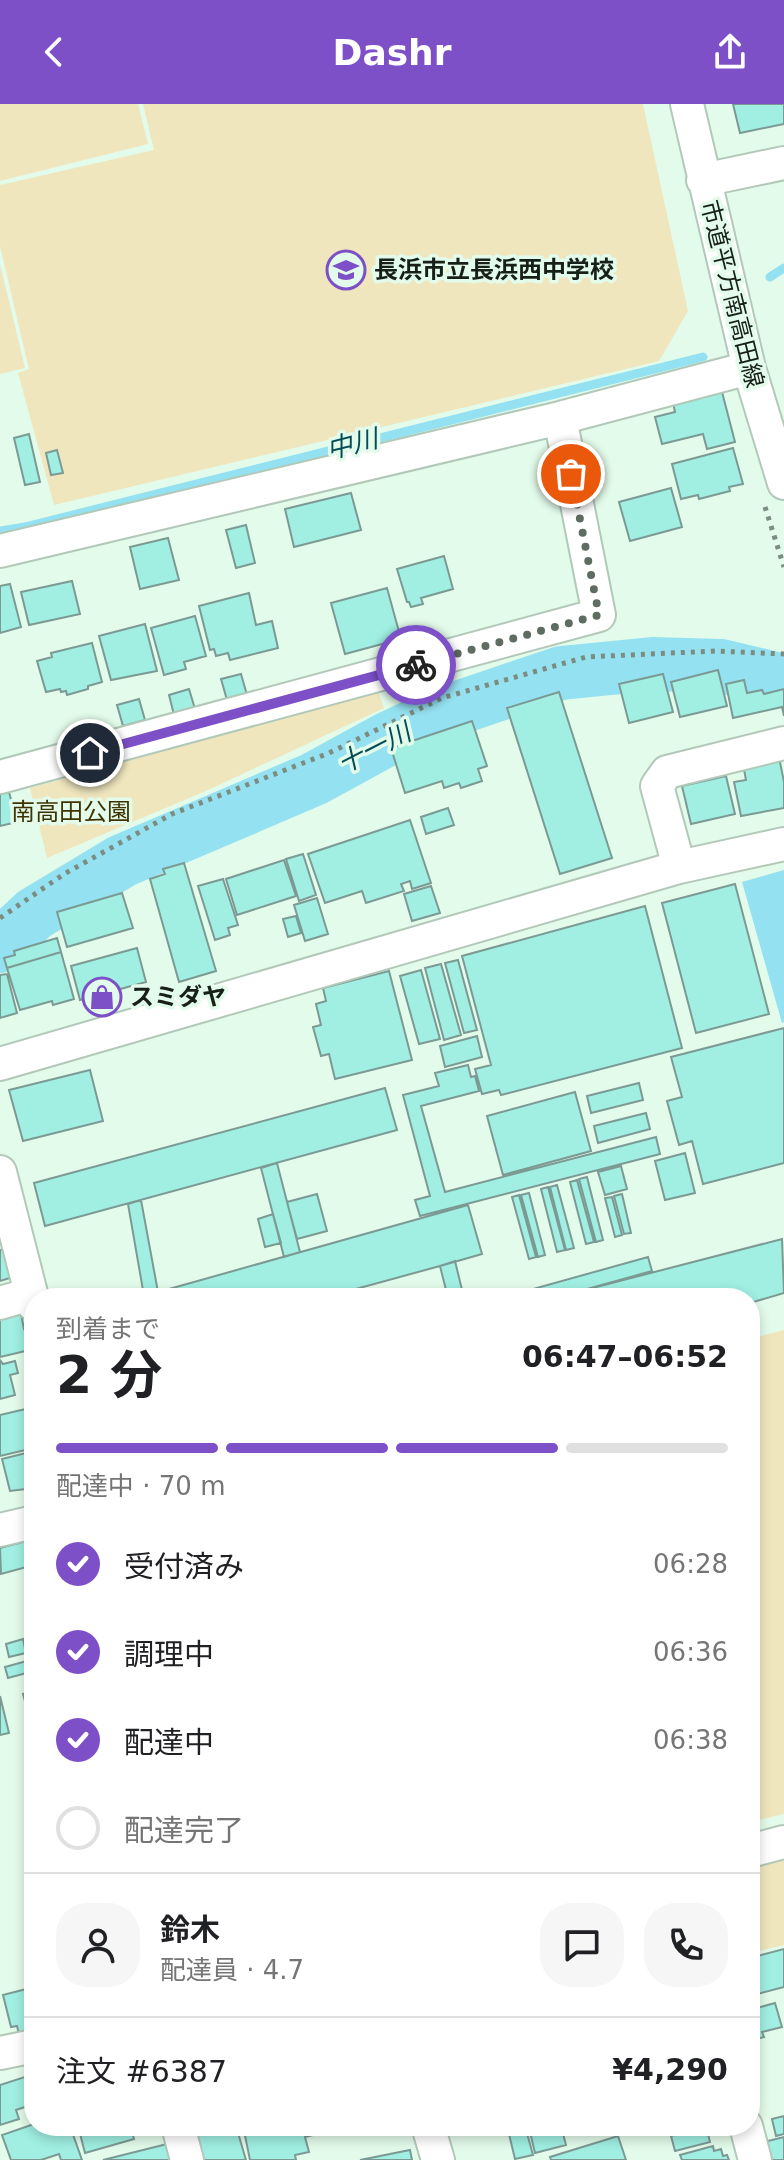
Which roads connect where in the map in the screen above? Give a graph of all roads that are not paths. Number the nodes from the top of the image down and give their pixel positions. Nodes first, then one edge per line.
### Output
1 (687, 104) edge
2 (784, 163) edge
3 (703, 180) junction
4 (749, 368) junction
5 (560, 418) junction
6 (784, 483) edge
7 (0, 551) edge
8 (784, 743) edge
9 (0, 777) edge
10 (784, 844) edge
11 (679, 867) junction
12 (0, 1064) edge
13 (0, 1172) edge
14 (30, 1288) edge
15 (24, 1301) edge
16 (0, 1303) edge
17 (24, 1524) edge
18 (0, 1530) edge
19 (784, 1842) edge
20 (760, 1848) edge
21 (24, 2048) edge
22 (0, 2053) edge
23 (181, 2136) edge
24 (431, 2136) edge
25 (749, 2136) edge
26 (187, 2160) edge
27 (438, 2160) edge
28 (755, 2160) edge

1 - 3 street, 市道平方南高田線
2 - 3 street
3 - 4 street, 市道平方南高田線
4 - 5 street
4 - 6 street, 市道平方南高田線
5 - 7 street
5 - 9 street
8 - 11 street
10 - 11 street
11 - 12 street
13 - 14 street
15 - 16 street
17 - 18 street
19 - 20 street
21 - 22 street
23 - 26 street
24 - 27 street
25 - 28 street

